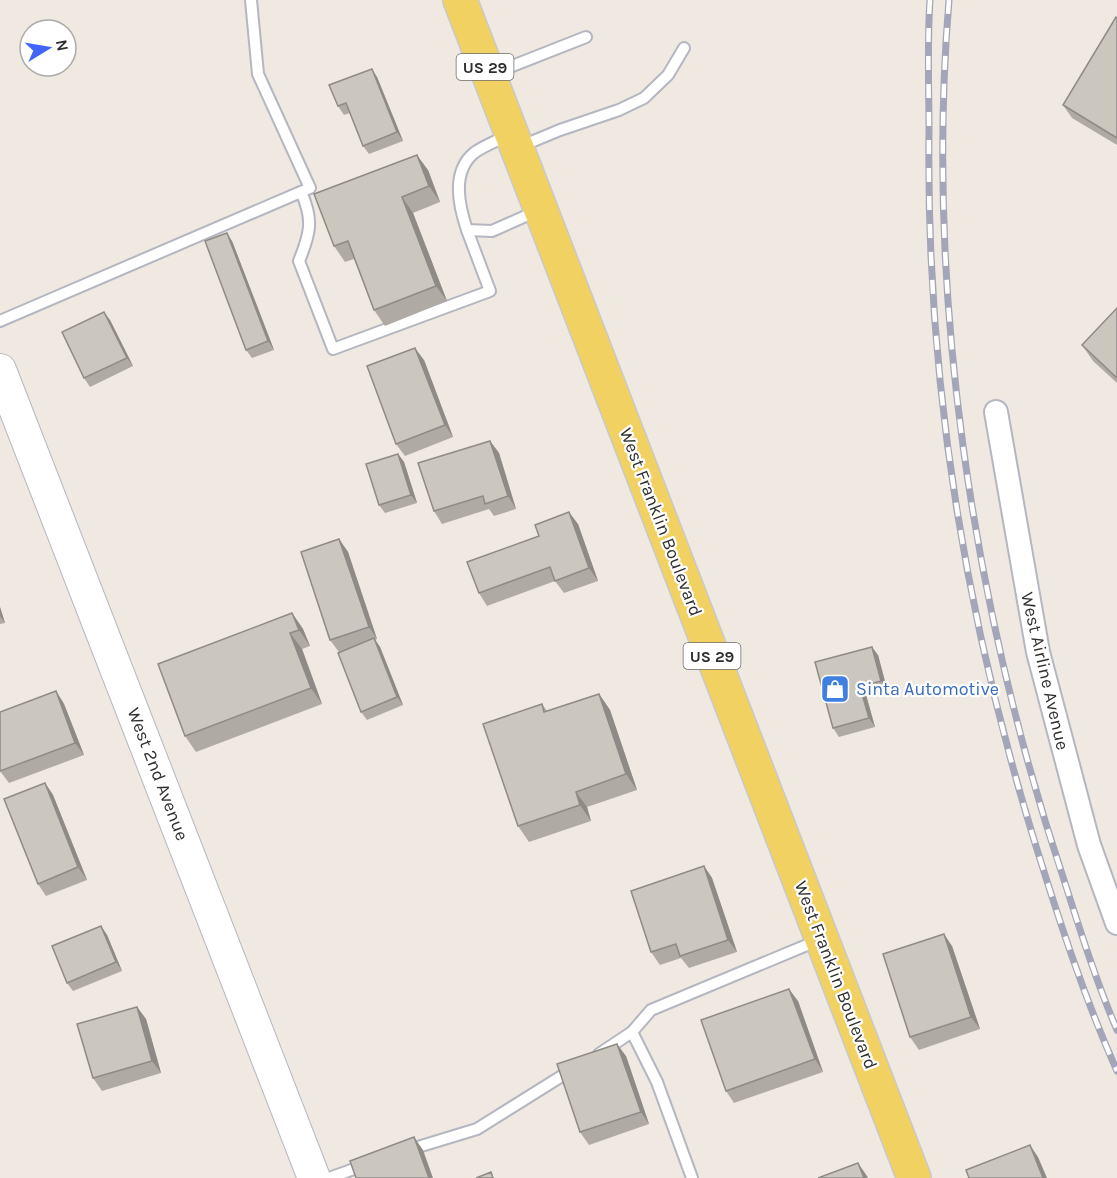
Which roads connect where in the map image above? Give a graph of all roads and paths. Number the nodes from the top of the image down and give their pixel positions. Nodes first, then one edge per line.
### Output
1 (251, 0) edge
2 (460, 0) edge
3 (586, 38) dead end
4 (684, 48) dead end
5 (489, 76) junction
6 (513, 141) junction
7 (301, 192) junction
8 (540, 210) junction
9 (468, 230) junction
10 (0, 321) edge
11 (0, 370) edge
12 (996, 412) dead end
13 (10, 425) edge
14 (1117, 923) edge
15 (822, 939) junction
16 (632, 1032) junction
17 (394, 1155) edge
18 (372, 1163) edge
19 (314, 1178) edge
20 (329, 1178) edge
21 (692, 1178) edge
22 (914, 1178) edge

1 - 7 lane
2 - 5 main road, West Franklin Boulevard / US 29
3 - 5 lane
4 - 6 lane
5 - 6 main road, West Franklin Boulevard / US 29
6 - 8 main road, West Franklin Boulevard / US 29
6 - 9 lane
7 - 9 lane
7 - 10 lane
8 - 9 lane
8 - 15 main road, West Franklin Boulevard / US 29
11 - 13 street, West 2nd Avenue
12 - 14 street, West Airline Avenue
13 - 19 street, West 2nd Avenue
15 - 16 lane
15 - 22 main road, West Franklin Boulevard / US 29
16 - 17 lane
16 - 21 lane
18 - 20 lane

